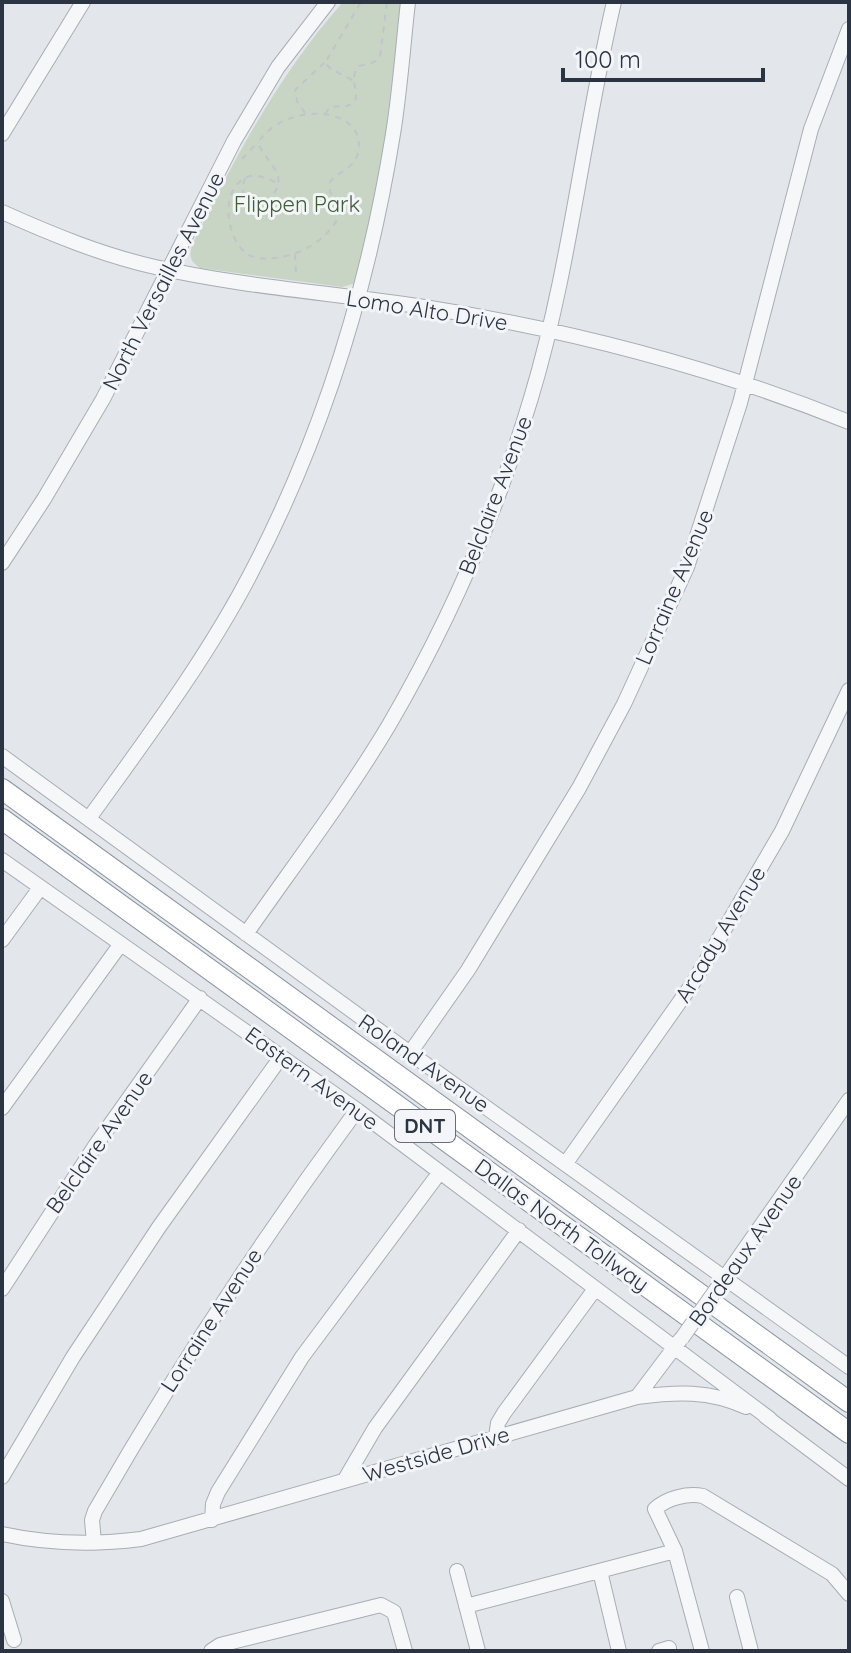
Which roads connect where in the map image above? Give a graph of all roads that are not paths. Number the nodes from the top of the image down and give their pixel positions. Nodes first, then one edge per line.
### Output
1 (83, 2) edge
2 (328, 2) edge
3 (408, 2) edge
4 (614, 2) edge
5 (849, 29) edge
6 (2, 134) edge
7 (2, 212) edge
8 (168, 269) junction
9 (359, 299) junction
10 (550, 330) junction
11 (746, 383) junction
12 (849, 422) edge
13 (2, 563) edge
14 (849, 690) edge
15 (2, 756) edge
16 (2, 789) edge
17 (90, 817) junction
18 (2, 819) edge
19 (2, 860) edge
20 (40, 888) junction
21 (246, 934) junction
22 (2, 940) edge
23 (120, 945) junction
24 (200, 998) junction
25 (410, 1053) junction
26 (281, 1057) junction
27 (849, 1100) edge
28 (2, 1108) edge
29 (357, 1110) junction
30 (566, 1163) junction
31 (440, 1172) junction
32 (519, 1230) junction
33 (722, 1283) junction
34 (2, 1289) edge
35 (595, 1289) junction
36 (678, 1343) junction
37 (849, 1367) edge
38 (637, 1397) junction
39 (849, 1402) edge
40 (770, 1419) junction
41 (849, 1433) edge
42 (496, 1437) junction
43 (2, 1477) edge
44 (849, 1479) edge
45 (344, 1481) junction
46 (212, 1520) junction
47 (2, 1534) edge
48 (94, 1543) junction
49 (675, 1551) junction
50 (457, 1571) dead end
51 (600, 1571) junction
52 (849, 1594) edge
53 (737, 1597) dead end
54 (2, 1601) edge
55 (466, 1606) junction
56 (14, 1640) dead end
57 (211, 1651) edge
58 (405, 1651) edge
59 (478, 1651) edge
60 (619, 1651) edge
61 (702, 1651) edge
62 (751, 1651) edge

1 - 6 street
2 - 8 street, North Versailles Avenue
3 - 9 street
4 - 10 street, Belclaire Avenue
5 - 11 street, Lorraine Avenue
7 - 8 street, Lomo Alto Drive
8 - 9 street, Lomo Alto Drive
8 - 13 street, North Versailles Avenue
9 - 10 street, Lomo Alto Drive
9 - 17 street
10 - 11 street, Lomo Alto Drive
10 - 21 street, Belclaire Avenue
11 - 12 street, Lomo Alto Drive
11 - 25 street, Lorraine Avenue
14 - 30 street, Arcady Avenue
15 - 17 street, Roland Avenue
16 - 39 highway, Dallas North Tollway / DNT
17 - 21 street, Roland Avenue
18 - 41 highway, Dallas North Tollway / DNT
19 - 20 street, Eastern Avenue
20 - 22 street
20 - 23 street, Eastern Avenue
21 - 25 street, Roland Avenue
23 - 24 street, Eastern Avenue
23 - 28 street
24 - 26 street, Eastern Avenue
24 - 34 street, Belclaire Avenue
25 - 30 street, Roland Avenue
26 - 29 street, Eastern Avenue
26 - 43 street
27 - 33 street, Bordeaux Avenue
29 - 31 street, Eastern Avenue
29 - 48 street, Lorraine Avenue
30 - 33 street, Roland Avenue
31 - 32 street, Eastern Avenue
31 - 46 street
32 - 35 street, Eastern Avenue
32 - 45 street
33 - 36 street, Bordeaux Avenue, bridge
33 - 37 street, Roland Avenue
35 - 36 street, Eastern Avenue
35 - 42 street
36 - 38 street, Bordeaux Avenue
36 - 40 street, Eastern Avenue
38 - 40 street, Westside Drive
38 - 42 street, Westside Drive
40 - 44 street, Westside Drive
42 - 45 street, Westside Drive
45 - 46 street, Westside Drive
46 - 48 street, Westside Drive
47 - 48 street, Westside Drive
49 - 51 street
49 - 52 street
49 - 61 street
50 - 55 street
51 - 55 street
51 - 60 street
53 - 62 street
54 - 56 street
55 - 59 street
57 - 58 street

